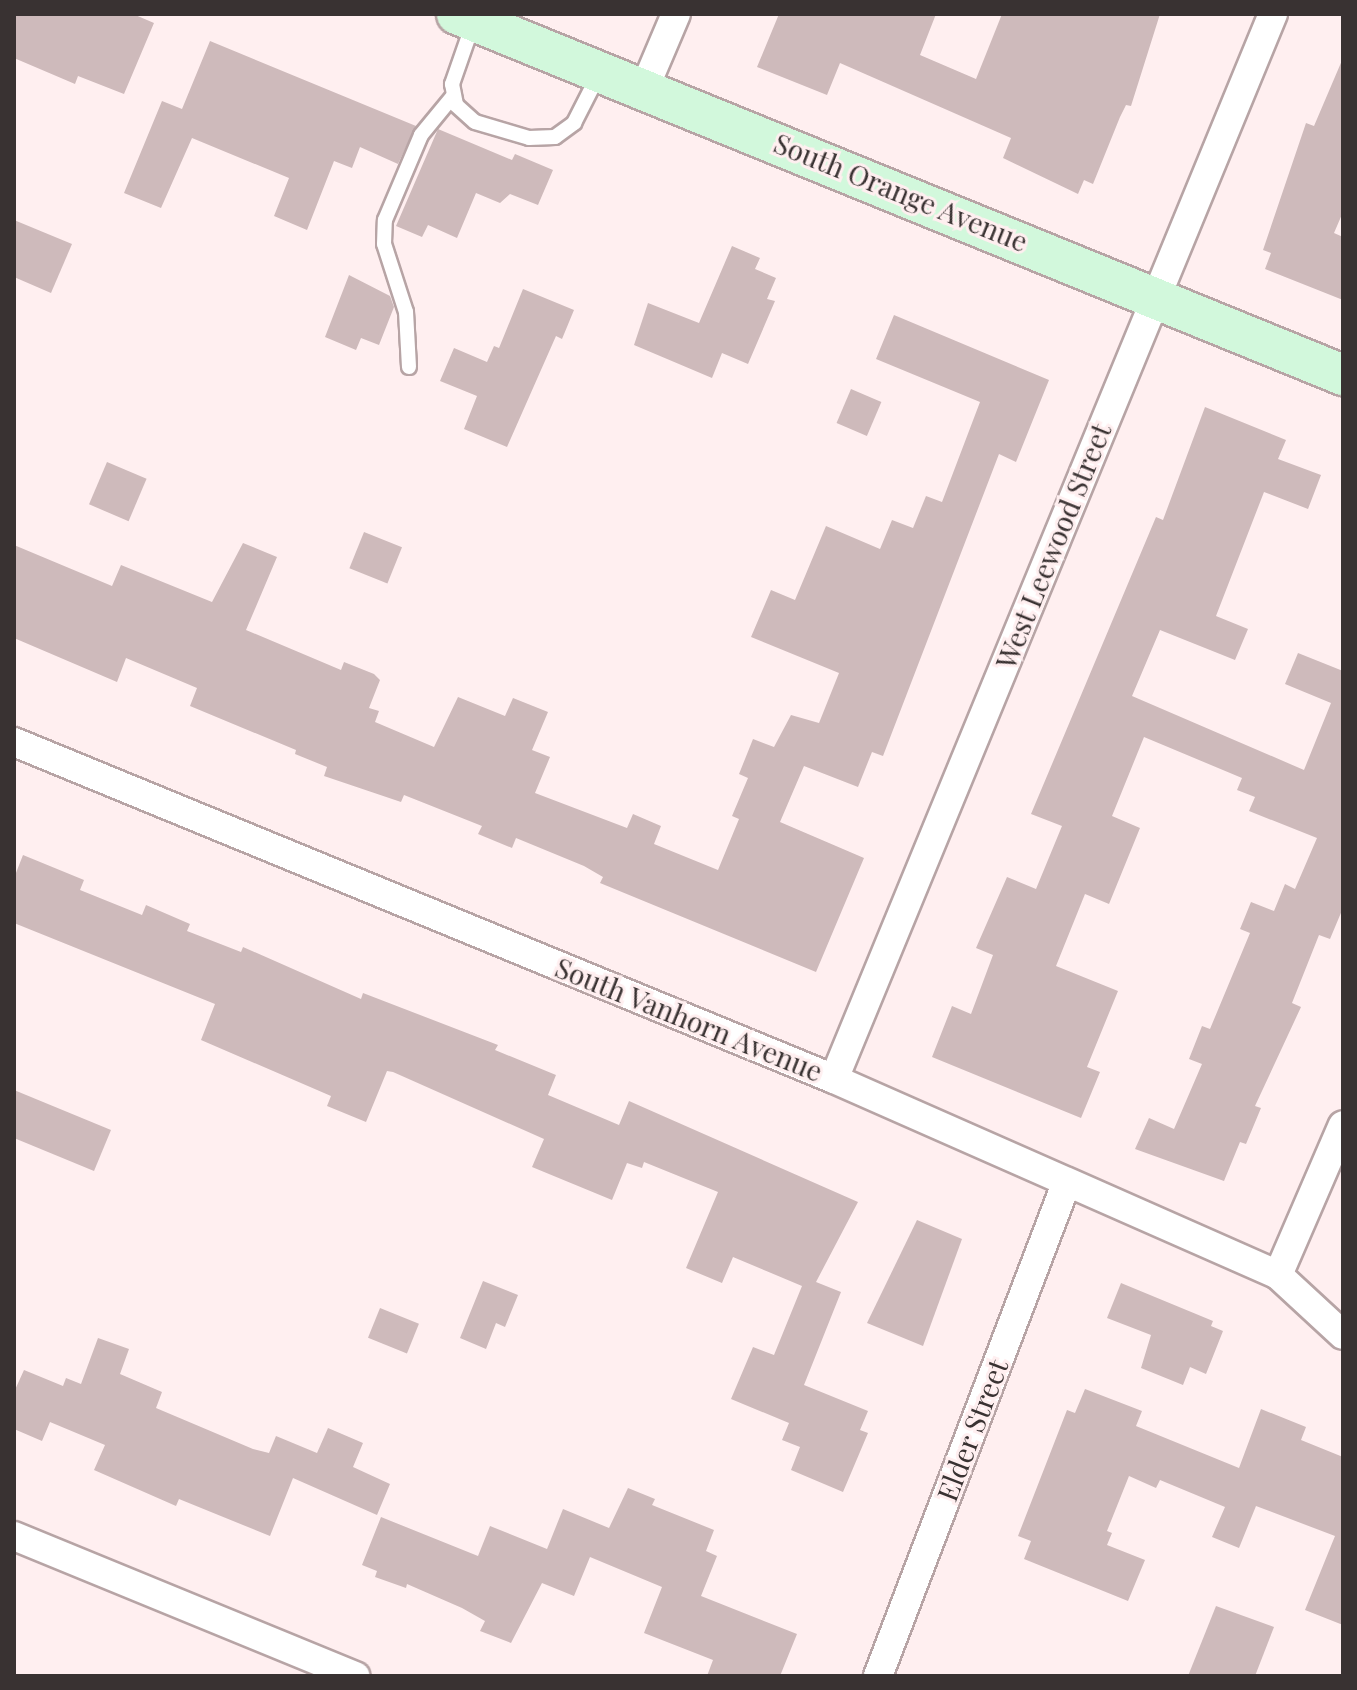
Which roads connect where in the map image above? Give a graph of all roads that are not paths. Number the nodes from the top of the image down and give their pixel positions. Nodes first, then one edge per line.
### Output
1 (676, 14) edge
2 (1273, 14) edge
3 (466, 18) edge
4 (601, 70) junction
5 (645, 87) junction
6 (453, 96) junction
7 (1155, 295) junction
8 (409, 367) dead end
9 (1343, 375) edge
10 (14, 742) edge
11 (834, 1079) junction
12 (1343, 1125) edge
13 (1066, 1184) junction
14 (1278, 1275) junction
15 (1343, 1335) edge
16 (14, 1536) edge
17 (355, 1676) edge
18 (878, 1676) edge

1 - 5 street
2 - 7 street, West Leewood Street
3 - 4 street, South Orange Avenue
3 - 6 lane
4 - 5 street, South Orange Avenue
4 - 6 lane
5 - 7 street, South Orange Avenue
6 - 8 lane
7 - 9 street, South Orange Avenue
7 - 11 street, West Leewood Street
10 - 11 street, South Vanhorn Avenue
11 - 13 street, South Vanhorn Avenue
12 - 14 street
13 - 14 street, South Vanhorn Avenue
13 - 18 street, Elder Street
14 - 15 street, South Vanhorn Avenue
16 - 17 street

